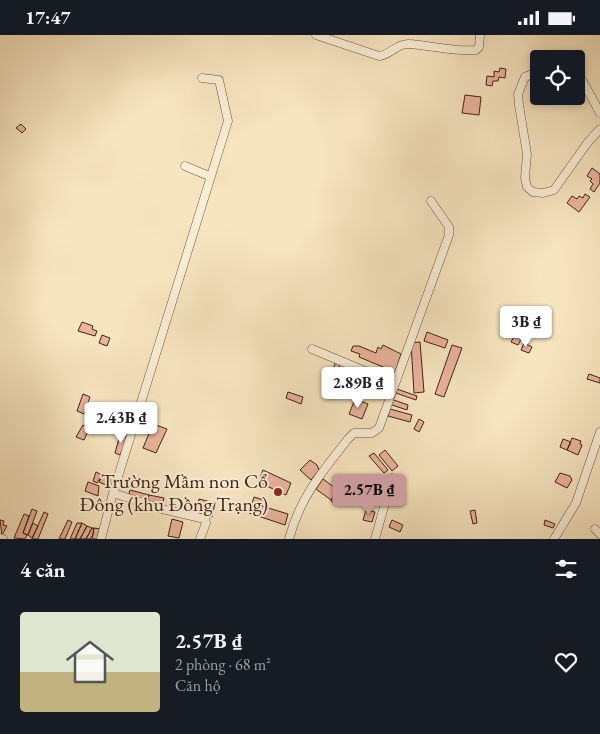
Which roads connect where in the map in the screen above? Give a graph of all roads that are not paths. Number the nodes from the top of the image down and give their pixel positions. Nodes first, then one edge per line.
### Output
1 (316, 35) edge
2 (480, 35) edge
3 (530, 75) edge
4 (202, 78) dead end
5 (585, 85) edge
6 (600, 113) edge
7 (600, 129) edge
8 (185, 166) dead end
9 (210, 176) junction
10 (431, 201) dead end
11 (312, 349) dead end
12 (394, 383) junction
13 (600, 432) edge
14 (392, 478) dead end
15 (113, 493) junction
16 (101, 539) edge
17 (200, 539) edge
18 (289, 539) edge
19 (375, 539) edge
20 (554, 539) edge

1 - 2 street
3 - 7 street
4 - 9 street
5 - 6 street
8 - 9 street
9 - 15 street
10 - 12 street
11 - 12 street
12 - 18 street
13 - 20 street
14 - 19 street
15 - 16 street
15 - 17 street

